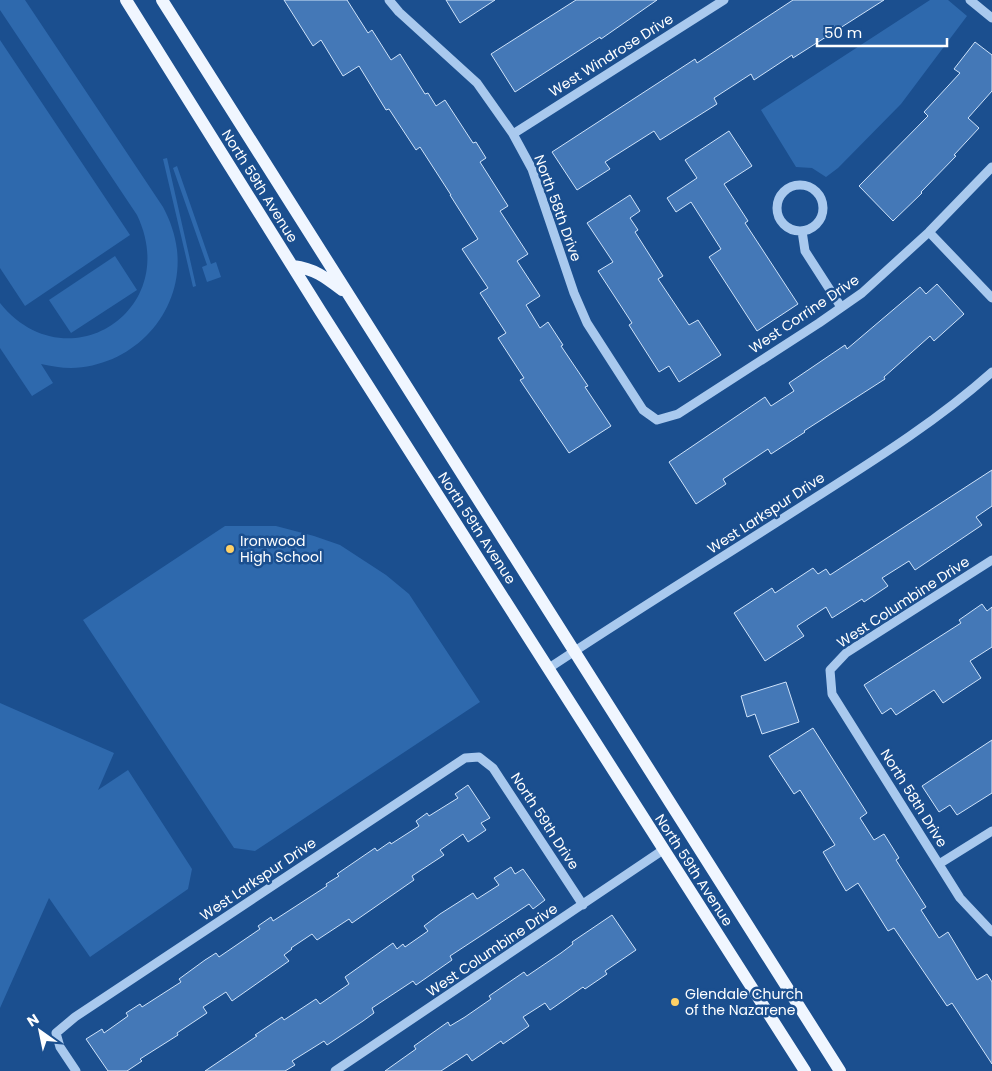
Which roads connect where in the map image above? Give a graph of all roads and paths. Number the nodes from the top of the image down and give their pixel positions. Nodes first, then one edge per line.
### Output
1 (126, 0) edge
2 (162, 0) edge
3 (389, 0) edge
4 (724, 0) edge
5 (970, 0) edge
6 (992, 18) edge
7 (513, 134) junction
8 (992, 167) edge
9 (802, 231) junction
10 (929, 232) junction
11 (293, 266) junction
12 (348, 294) junction
13 (992, 298) edge
14 (841, 307) junction
15 (992, 372) edge
16 (657, 420) joint
17 (992, 560) edge
18 (574, 651) junction
19 (549, 668) junction
20 (830, 670) joint
21 (479, 757) joint
22 (992, 831) edge
23 (663, 850) junction
24 (939, 864) junction
25 (583, 905) junction
26 (992, 932) edge
27 (76, 1071) edge
28 (335, 1071) edge
29 (805, 1071) edge
30 (840, 1071) edge

1 - 11 main road, North 59th Avenue
2 - 12 main road, North 59th Avenue
3 - 7 street, North 58th Drive
4 - 7 street, West Windrose Drive
5 - 6 street
7 - 16 street, North 58th Drive
8 - 10 street, West Corrine Drive
9 - 9 street
9 - 14 street
10 - 13 street
10 - 14 street, West Corrine Drive
11 - 12 main road
11 - 19 main road, North 59th Avenue
12 - 18 main road, North 59th Avenue
14 - 16 street, West Corrine Drive
15 - 18 street, West Larkspur Drive
17 - 20 street, West Columbine Drive
18 - 19 street, West Larkspur Drive
18 - 30 main road, North 59th Avenue
19 - 23 main road, North 59th Avenue
20 - 24 street, North 58th Drive
21 - 25 street, North 59th Drive
21 - 27 street, West Larkspur Drive
22 - 24 street
23 - 25 street, West Columbine Drive
23 - 29 main road, North 59th Avenue
24 - 26 street, North 58th Drive
25 - 28 street, West Columbine Drive

